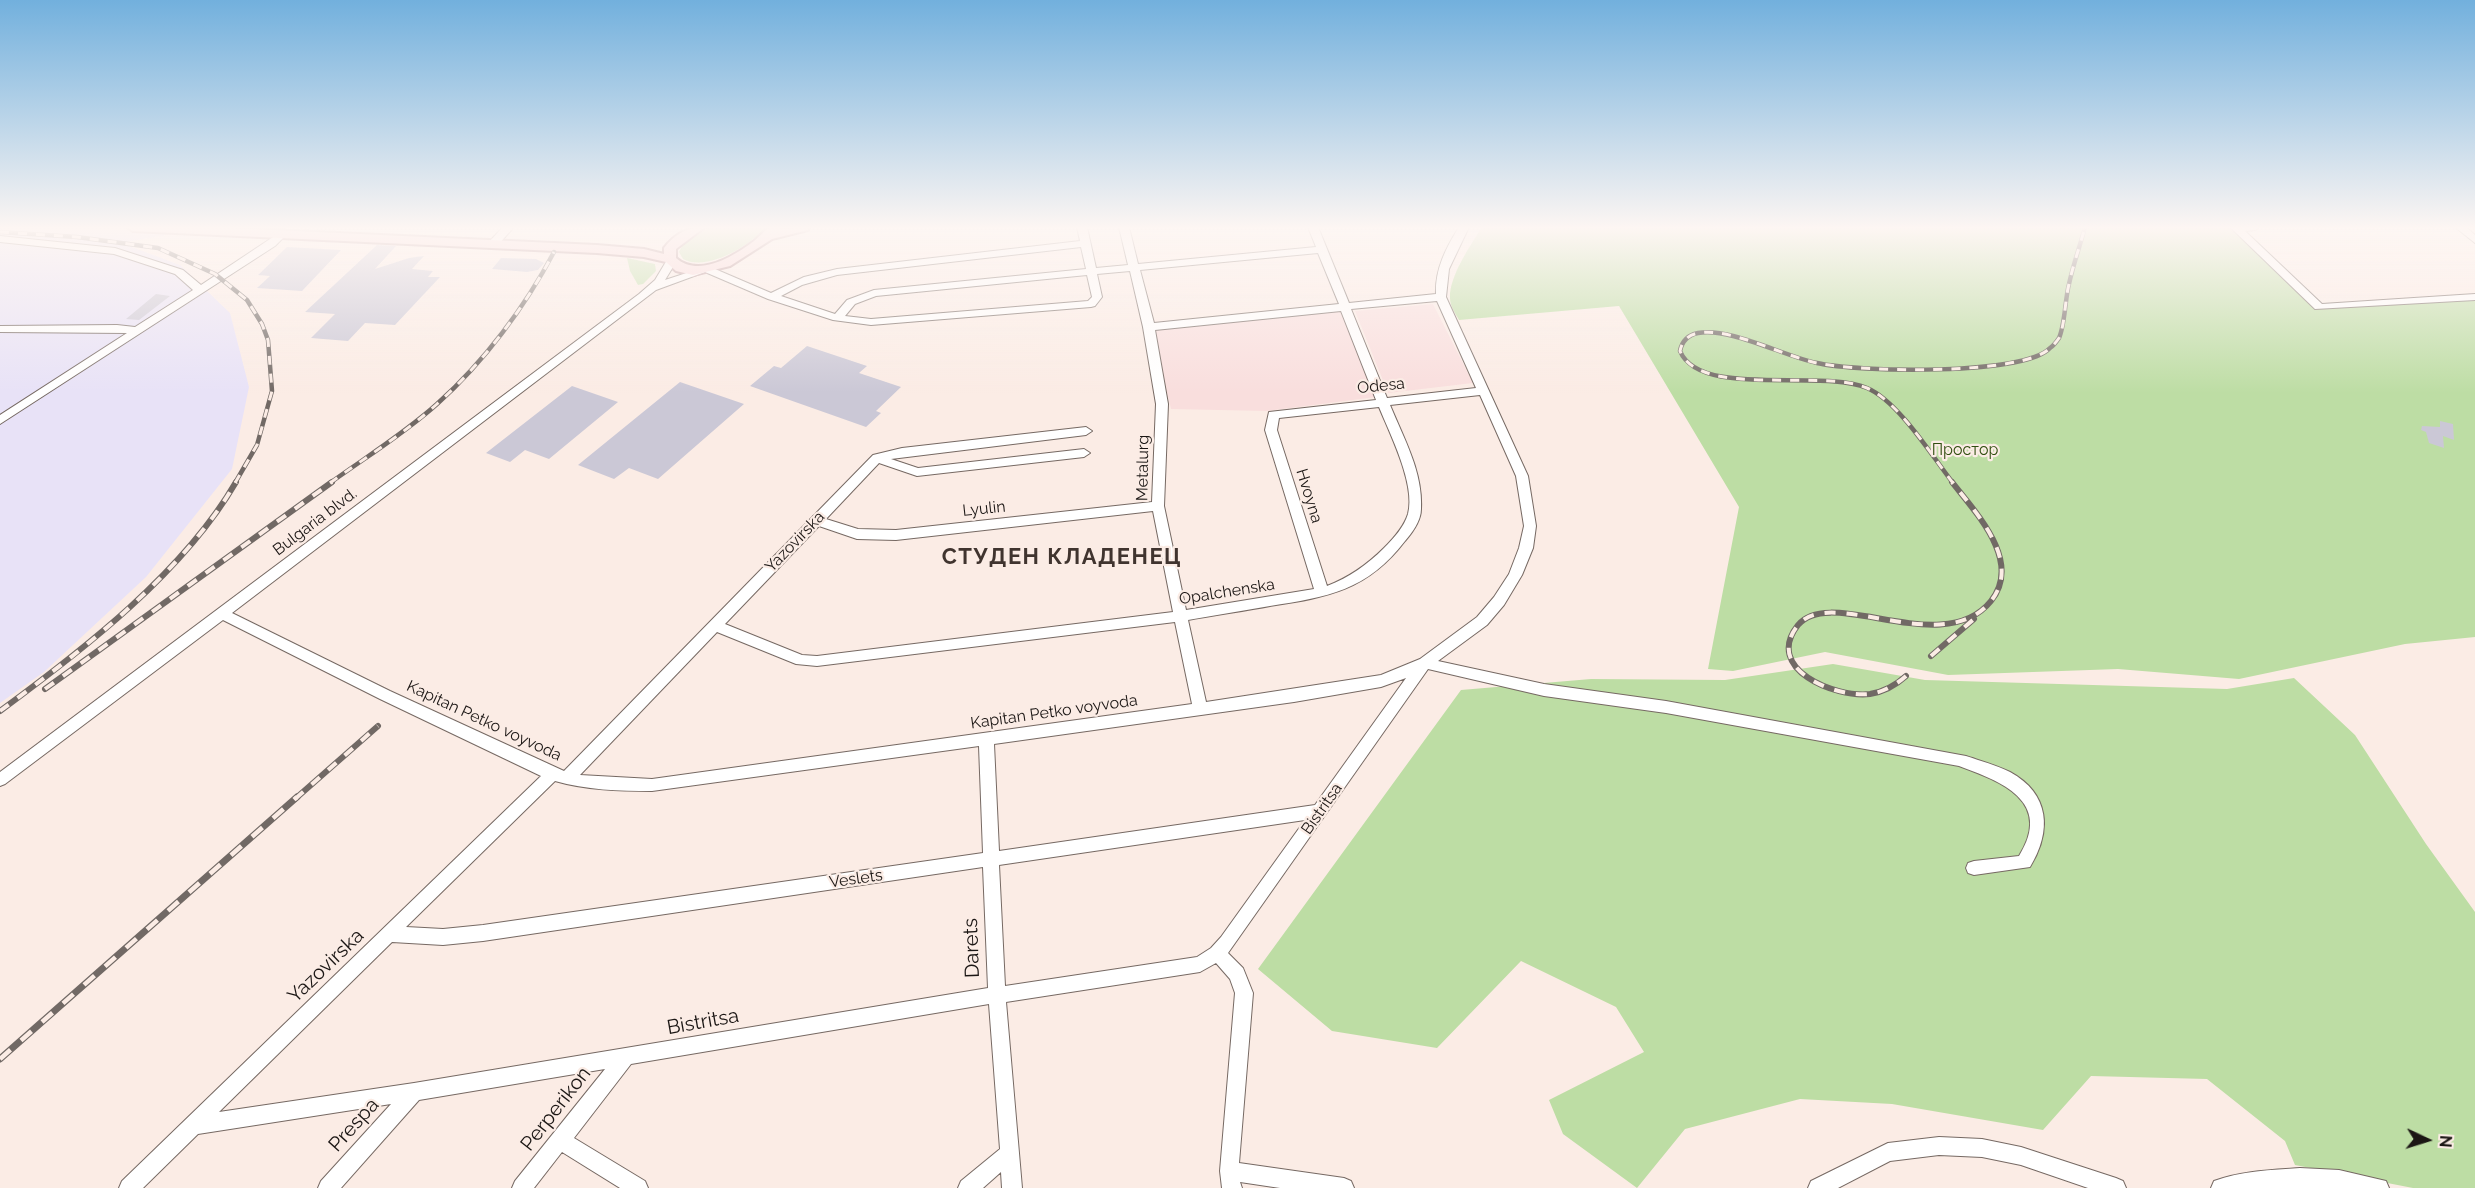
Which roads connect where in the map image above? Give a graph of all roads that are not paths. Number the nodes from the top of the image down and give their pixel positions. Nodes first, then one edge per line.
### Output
1 (191, 282) edge
2 (212, 282) edge
3 (658, 282) edge
4 (667, 282) edge
5 (741, 282) edge
6 (799, 282) edge
7 (984, 282) edge
8 (1093, 282) edge
9 (1138, 282) edge
10 (1335, 282) edge
11 (1440, 282) edge
12 (2293, 282) edge
13 (200, 290) junction
14 (649, 291) junction
15 (772, 297) junction
16 (1441, 297) junction
17 (2475, 297) edge
18 (1343, 307) junction
19 (842, 319) junction
20 (1149, 327) junction
21 (0, 329) edge
22 (137, 331) junction
23 (1484, 391) junction
24 (1382, 403) junction
25 (1281, 413) joint
26 (0, 420) edge
27 (1086, 431) dead end
28 (1084, 453) dead end
29 (877, 458) junction
30 (1158, 506) junction
31 (816, 520) junction
32 (1322, 593) junction
33 (221, 613) junction
34 (1180, 616) junction
35 (714, 626) junction
36 (1425, 663) junction
37 (1200, 709) junction
38 (986, 740) junction
39 (560, 776) junction
40 (0, 780) edge
41 (1322, 811) junction
42 (991, 859) junction
43 (1974, 868) dead end
44 (390, 934) junction
45 (1217, 953) junction
46 (997, 995) junction
47 (625, 1058) junction
48 (414, 1092) junction
49 (194, 1125) junction
50 (560, 1140) junction
51 (1010, 1153) junction
52 (1231, 1180) edge
53 (129, 1188) edge
54 (328, 1188) edge
55 (522, 1188) edge
56 (638, 1188) edge
57 (968, 1188) edge
58 (1012, 1188) edge
59 (1344, 1188) edge
60 (1818, 1188) edge
61 (2116, 1188) edge
62 (2221, 1188) edge
63 (2379, 1188) edge

1 - 13 street
2 - 13 street
3 - 14 street, Bulgaria blvd.
4 - 14 street, Bulgaria blvd.
5 - 15 street
6 - 15 street
7 - 19 street
8 - 19 street
9 - 20 street, Metalurg
10 - 18 street, Opalchenska
11 - 16 street, Kapitan Petko voyvoda
12 - 17 street
13 - 22 street
14 - 33 street, Bulgaria blvd.
15 - 19 street
16 - 18 street
16 - 23 street, Kapitan Petko voyvoda
18 - 20 street
18 - 24 street, Opalchenska
20 - 30 street, Metalurg
21 - 22 street
22 - 26 street
23 - 24 street, Odesa
23 - 36 street, Kapitan Petko voyvoda
24 - 25 street, Odesa
24 - 32 street, Opalchenska
25 - 32 street, Hvoyna
27 - 29 street
28 - 29 street
29 - 31 street, Yazovirska
30 - 31 street, Lyulin
30 - 34 street, Metalurg
31 - 35 street, Yazovirska
32 - 34 street, Opalchenska
33 - 39 street, Kapitan Petko voyvoda
33 - 40 street, Bulgaria blvd.
34 - 35 street, Opalchenska
34 - 37 street, Metalurg
35 - 39 street, Yazovirska
36 - 37 street, Kapitan Petko voyvoda
36 - 41 street, Bistritsa
36 - 43 street
37 - 38 street, Kapitan Petko voyvoda
38 - 39 street, Kapitan Petko voyvoda
38 - 42 street, Darets
39 - 44 street, Yazovirska
41 - 42 street, Veslets
41 - 45 street, Bistritsa
42 - 44 street, Veslets
42 - 46 street, Darets
44 - 49 street, Yazovirska
45 - 46 street, Bistritsa
45 - 52 street
46 - 47 street, Bistritsa
46 - 51 street, Darets
47 - 48 street, Bistritsa
47 - 50 street, Perperikon
48 - 49 street, Bistritsa
48 - 54 street, Prespa
49 - 53 street, Yazovirska
50 - 55 street, Perperikon
50 - 56 street
51 - 57 street
51 - 58 street, Darets
52 - 59 street
60 - 61 street
62 - 63 street

